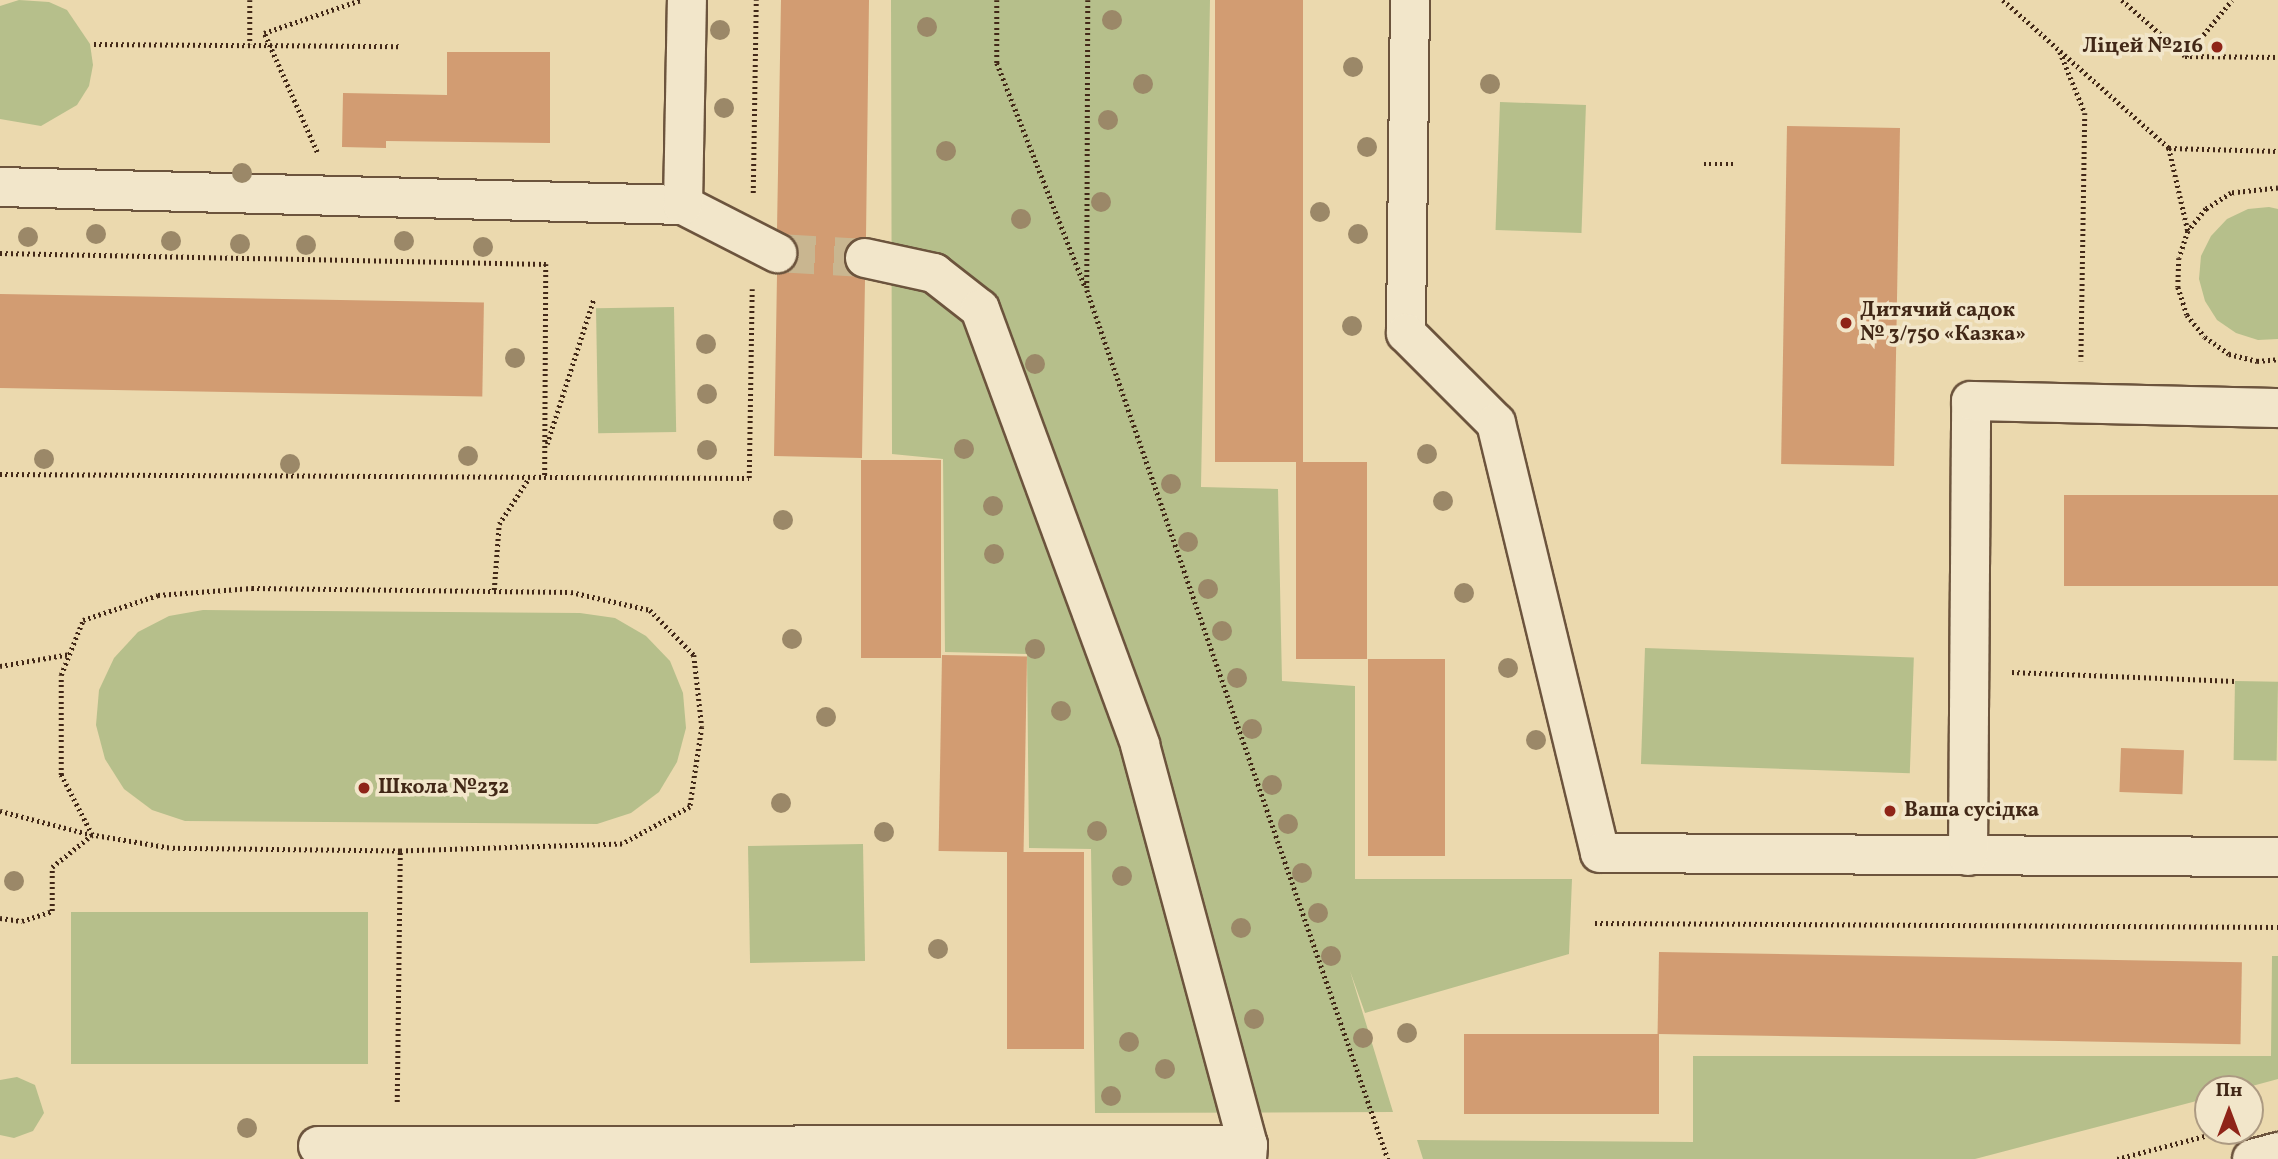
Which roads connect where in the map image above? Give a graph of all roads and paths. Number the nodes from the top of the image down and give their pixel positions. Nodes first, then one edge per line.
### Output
1 (250, 0) edge
2 (361, 0) edge
3 (687, 0) edge
4 (997, 0) edge
5 (1088, 0) edge
6 (1410, 0) edge
7 (2003, 0) edge
8 (2122, 0) edge
9 (2232, 0) edge
10 (94, 44) dead end
11 (250, 44) junction
12 (269, 45) junction
13 (401, 46) dead end
14 (2060, 52) junction
15 (2185, 56) junction
16 (2278, 57) edge
17 (2169, 148) junction
18 (2278, 151) edge
19 (1704, 164) dead end
20 (1734, 164) dead end
21 (0, 187) edge
22 (2278, 188) edge
23 (337, 195) junction
24 (683, 205) junction
25 (2188, 231) junction
26 (0, 253) edge
27 (777, 253) tunnel mouth
28 (865, 258) tunnel mouth
29 (1087, 290) junction
30 (594, 298) dead end
31 (2278, 359) edge
32 (2081, 403) junction
33 (2278, 408) edge
34 (545, 448) junction
35 (0, 474) edge
36 (530, 477) junction
37 (545, 477) junction
38 (749, 478) dead end
39 (494, 590) junction
40 (70, 653) junction
41 (0, 666) edge
42 (1969, 670) junction
43 (2235, 681) dead end
44 (0, 811) edge
45 (92, 835) junction
46 (400, 851) junction
47 (1968, 856) junction
48 (2278, 858) edge
49 (0, 918) edge
50 (1595, 923) dead end
51 (2278, 927) edge
52 (2194, 1139) edge
53 (318, 1146) dead end
54 (396, 1146) junction
55 (1247, 1152) edge
56 (2278, 1152) edge
57 (1388, 1159) edge
58 (2118, 1159) edge
59 (2252, 1159) edge

1 - 11 path
2 - 12 path
3 - 24 street
4 - 29 path
5 - 29 path
6 - 47 street
7 - 14 path
8 - 15 path
9 - 15 path
10 - 11 path
11 - 12 path
12 - 13 path
12 - 23 path
14 - 17 path
14 - 32 path
15 - 16 path
17 - 18 path
17 - 25 path
19 - 20 path
21 - 23 street
22 - 25 path
23 - 24 street
24 - 27 street
25 - 31 path
26 - 34 path
28 - 55 street
29 - 57 path
30 - 34 path
32 - 33 street
32 - 42 street
34 - 37 path
35 - 36 path
36 - 37 path
36 - 39 path
37 - 38 path
39 - 40 path
39 - 46 path
40 - 41 path
40 - 45 path
42 - 43 path
42 - 47 street
44 - 45 path
45 - 46 path
45 - 49 path
46 - 54 path
47 - 48 street
50 - 51 path
52 - 58 path
53 - 54 street
54 - 55 street
56 - 59 street

